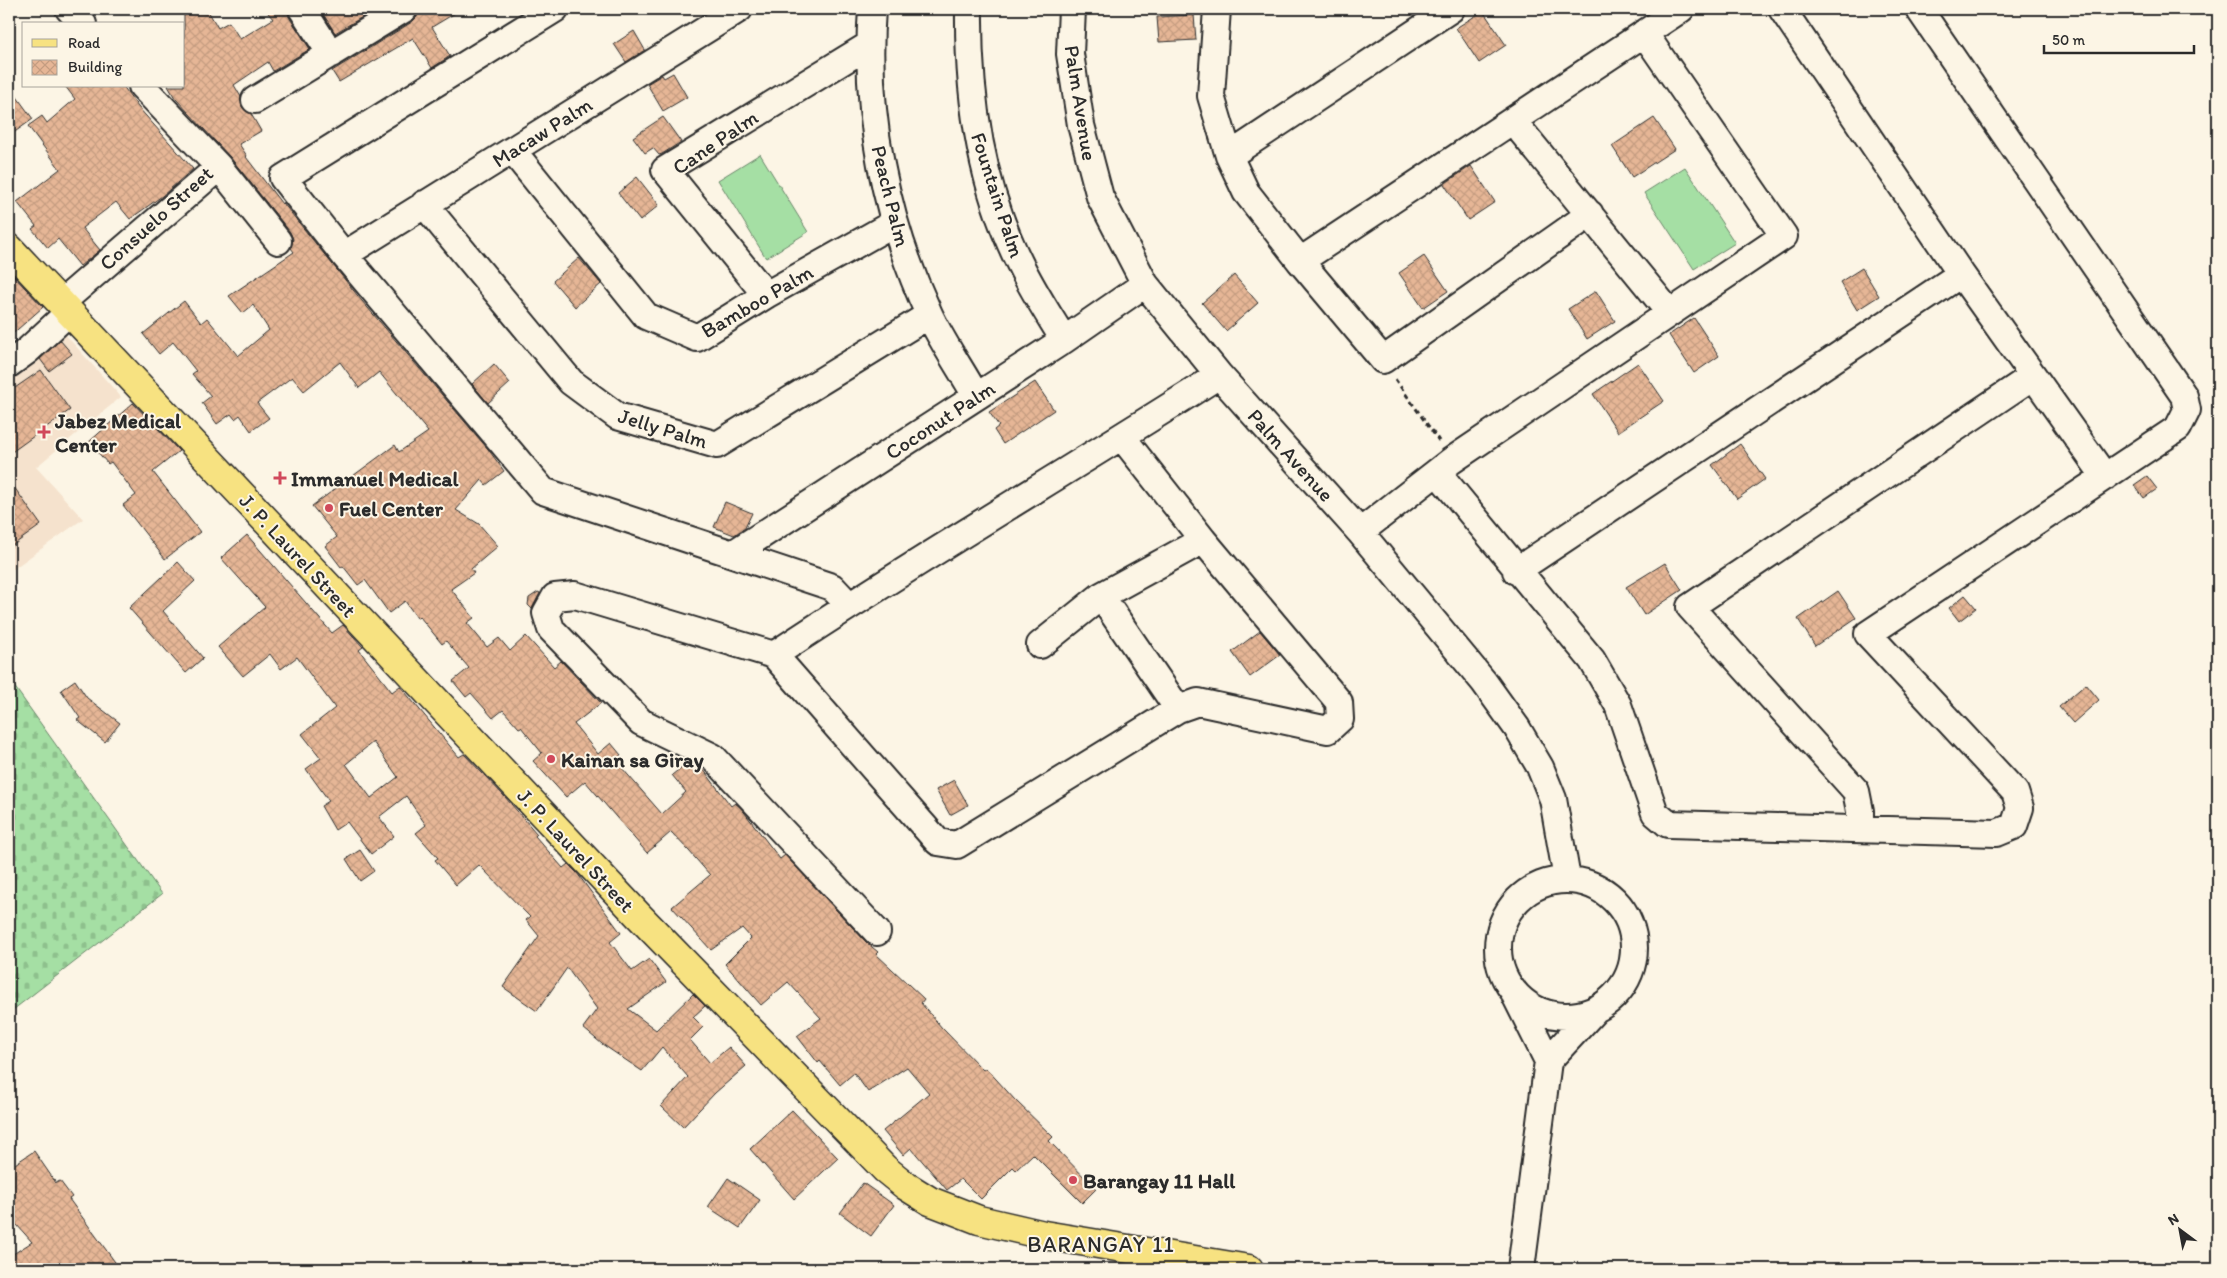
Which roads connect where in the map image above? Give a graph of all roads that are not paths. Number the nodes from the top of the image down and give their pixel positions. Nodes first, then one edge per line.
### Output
1 (69, 9) edge
2 (302, 9) edge
3 (404, 9) edge
4 (555, 9) edge
5 (740, 9) edge
6 (872, 9) edge
7 (969, 9) edge
8 (1072, 9) edge
9 (1451, 9) edge
10 (1681, 9) edge
11 (1782, 9) edge
12 (1919, 9) edge
13 (1218, 10) edge
14 (81, 22) edge
15 (1644, 33) junction
16 (869, 45) junction
17 (331, 54) junction
18 (144, 88) edge
19 (255, 100) dead end
20 (1513, 121) junction
21 (512, 150) junction
22 (1229, 156) junction
23 (219, 167) junction
24 (424, 204) junction
25 (1590, 214) junction
26 (894, 224) junction
27 (278, 241) dead end
28 (9, 248) edge
29 (344, 255) junction
30 (1300, 261) junction
31 (1961, 274) junction
32 (1145, 284) junction
33 (766, 295) junction
34 (65, 307) junction
35 (1670, 312) junction
36 (929, 315) junction
37 (1064, 340) junction
38 (9, 364) edge
39 (1219, 375) junction
40 (2033, 376) junction
41 (976, 396) junction
42 (1122, 437) junction
43 (1445, 467) junction
44 (2105, 477) junction
45 (1360, 532) junction
46 (1203, 540) junction
47 (734, 553) junction
48 (1516, 571) junction
49 (1101, 596) junction
50 (849, 605) junction
51 (1040, 645) dead end
52 (774, 655) junction
53 (1178, 709) junction
54 (1860, 829) junction
55 (1567, 879) junction
56 (877, 932) dead end
57 (1514, 992) junction
58 (1596, 1009) junction
59 (1548, 1061) junction
60 (1249, 1269) edge
61 (1521, 1269) edge

1 - 14 street
2 - 17 street
3 - 17 street
4 - 29 street
5 - 21 street, Macaw Palm
6 - 16 street, Peach Palm
7 - 37 street, Fountain Palm
8 - 32 street, Palm Avenue
9 - 22 street
10 - 15 street
11 - 31 street
12 - 44 street
13 - 22 street
15 - 20 street
15 - 35 street
16 - 26 street, Peach Palm
16 - 33 street, Cane Palm
17 - 19 street
18 - 23 street, Consuelo Street
20 - 25 street
20 - 30 street
21 - 24 street, Macaw Palm
21 - 33 street, Bamboo Palm
22 - 30 street
23 - 27 street
23 - 34 street, Consuelo Street
24 - 29 street, Macaw Palm
24 - 36 street, Jelly Palm
25 - 30 street
25 - 35 street
26 - 33 street, Bamboo Palm
26 - 36 street, Peach Palm
28 - 34 main road, J. P. Laurel Street
29 - 47 street
31 - 40 street
31 - 48 street
32 - 37 street, Coconut Palm
32 - 39 street, Palm Avenue
34 - 38 street, Consuelo Street
34 - 60 main road, J. P. Laurel Street
35 - 43 street
36 - 41 street, Peach Palm
37 - 41 street, Coconut Palm
39 - 42 street
39 - 45 street, Palm Avenue
40 - 44 street
40 - 54 street
41 - 47 street, Coconut Palm
42 - 46 street
42 - 50 street
43 - 45 street
43 - 48 street
44 - 54 street
45 - 55 street, Palm Avenue
46 - 49 street
46 - 53 street
47 - 50 street
48 - 54 street
49 - 51 street
49 - 53 street
50 - 52 street
52 - 53 street
52 - 56 street
55 - 57 street
55 - 58 street
57 - 58 street
57 - 59 street
58 - 59 street
59 - 61 street

